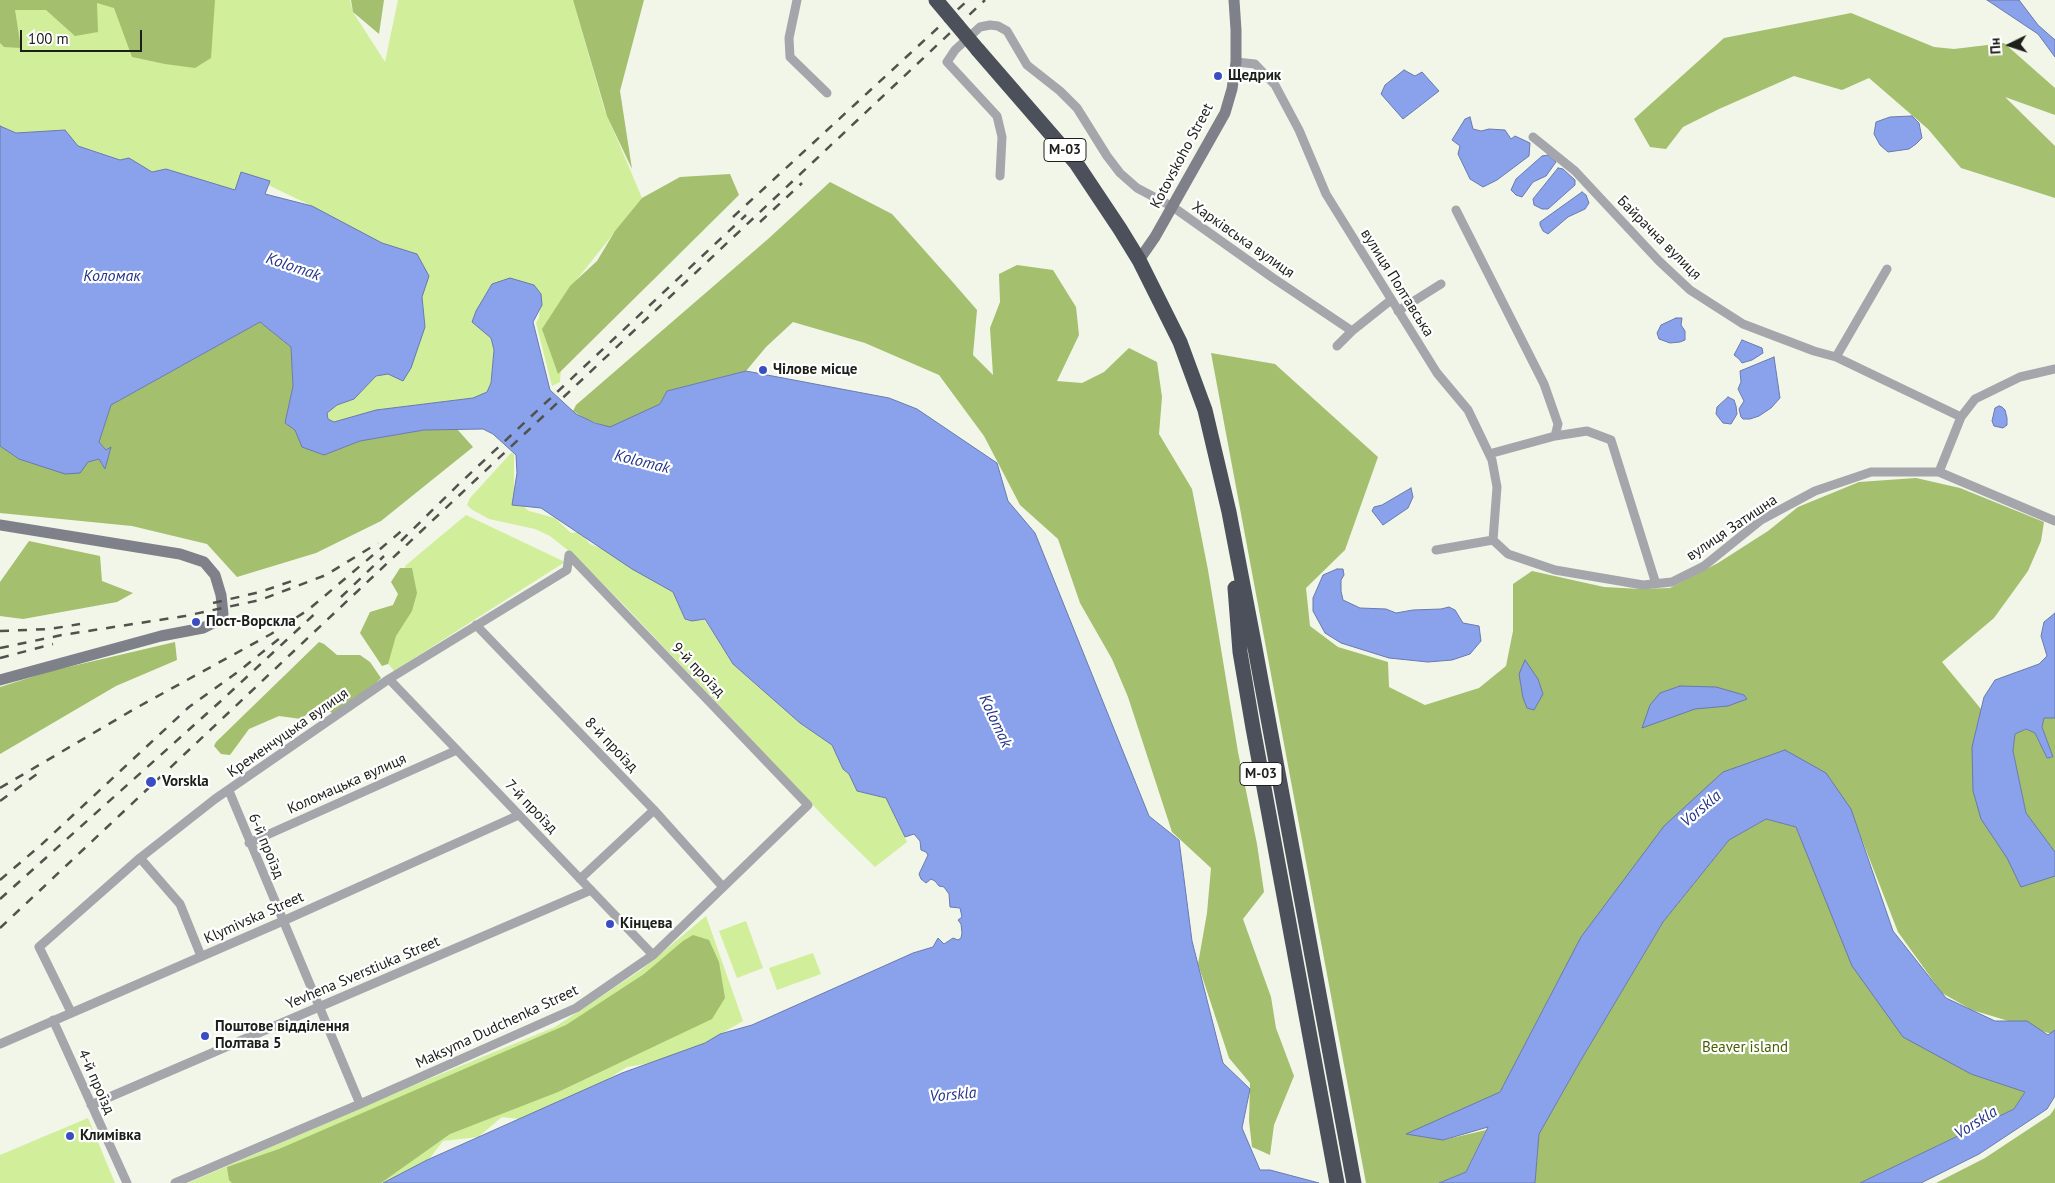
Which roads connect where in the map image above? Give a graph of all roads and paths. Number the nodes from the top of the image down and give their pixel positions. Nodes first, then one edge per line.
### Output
1 (797, 0) edge
2 (936, 0) edge
3 (1234, 0) edge
4 (1236, 62) junction
5 (828, 92) dead end
6 (1533, 137) dead end
7 (1000, 176) dead end
8 (1173, 207) junction
9 (1456, 210) dead end
10 (1139, 260) junction
11 (1887, 269) dead end
12 (1441, 284) dead end
13 (1391, 300) junction
14 (1398, 311) junction
15 (1352, 332) junction
16 (1337, 346) dead end
17 (1836, 356) junction
18 (2055, 369) edge
19 (1961, 417) junction
20 (1555, 436) junction
21 (1489, 454) junction
22 (1940, 472) junction
23 (1228, 512) junction
24 (2055, 521) edge
25 (0, 525) edge
26 (1493, 540) junction
27 (1436, 550) dead end
28 (569, 555) joint
29 (1656, 584) junction
30 (476, 625) junction
31 (388, 679) junction
32 (0, 680) edge
33 (457, 750) junction
34 (229, 791) junction
35 (808, 805) joint
36 (654, 810) junction
37 (519, 815) junction
38 (249, 843) junction
39 (140, 858) junction
40 (580, 879) junction
41 (723, 887) junction
42 (591, 890) junction
43 (282, 921) junction
44 (653, 955) junction
45 (201, 956) junction
46 (320, 1007) junction
47 (71, 1012) junction
48 (52, 1020) junction
49 (0, 1044) edge
50 (360, 1104) junction
51 (91, 1105) junction
52 (127, 1183) edge
53 (175, 1183) edge
54 (1336, 1183) edge
55 (1354, 1183) edge

1 - 5 street
2 - 10 highway, М-03, bridge
3 - 4 street, Kotovskoho Street
4 - 8 street, Kotovskoho Street
4 - 13 street, вулиця Полтавська
6 - 17 street, Байрачна вулиця
7 - 8 street, Харківська вулиця
8 - 10 street, Kotovskoho Street
8 - 15 street, Харківська вулиця
9 - 20 street
10 - 23 highway, М-03
11 - 17 street
12 - 14 street
13 - 14 street, вулиця Полтавська
13 - 15 street
14 - 21 street, вулиця Полтавська
15 - 16 street
17 - 19 street, Байрачна вулиця
18 - 19 street
19 - 22 street
20 - 21 street
20 - 29 street
21 - 26 street, вулиця Полтавська
22 - 24 street
22 - 29 street, вулиця Затишна
23 - 54 highway, М-03
23 - 55 highway, М-03
25 - 32 street
26 - 27 street
26 - 29 street, вулиця Затишна
28 - 30 street, Кременчуцька вулиця
28 - 35 street, 9-й проїзд
30 - 31 street, Кременчуцька вулиця
30 - 36 street, 8-й проїзд
31 - 33 street, 7-й проїзд
31 - 34 street, Кременчуцька вулиця
33 - 37 street, 7-й проїзд
33 - 38 street, Коломацька вулиця
34 - 38 street, 6-й проїзд
34 - 39 street, Кременчуцька вулиця
35 - 41 street, Maksyma Dudchenka Street
36 - 40 street
36 - 41 street, 8-й проїзд
37 - 40 street, 7-й проїзд
37 - 43 street, Klymivska Street
38 - 43 street, 6-й проїзд
39 - 45 street
39 - 47 street, Кременчуцька вулиця
40 - 42 street, 7-й проїзд
41 - 44 street, Maksyma Dudchenka Street
42 - 44 street, 7-й проїзд
42 - 46 street, Yevhena Sverstiuka Street
43 - 45 street, Klymivska Street
43 - 46 street, 6-й проїзд
44 - 50 street, Maksyma Dudchenka Street
45 - 47 street, Klymivska Street
46 - 50 street, 6-й проїзд
46 - 51 street, Yevhena Sverstiuka Street
47 - 48 street, Klymivska Street
48 - 49 street, Klymivska Street
48 - 51 street, 4-й проїзд
50 - 53 street, Maksyma Dudchenka Street
51 - 52 street, 4-й проїзд

